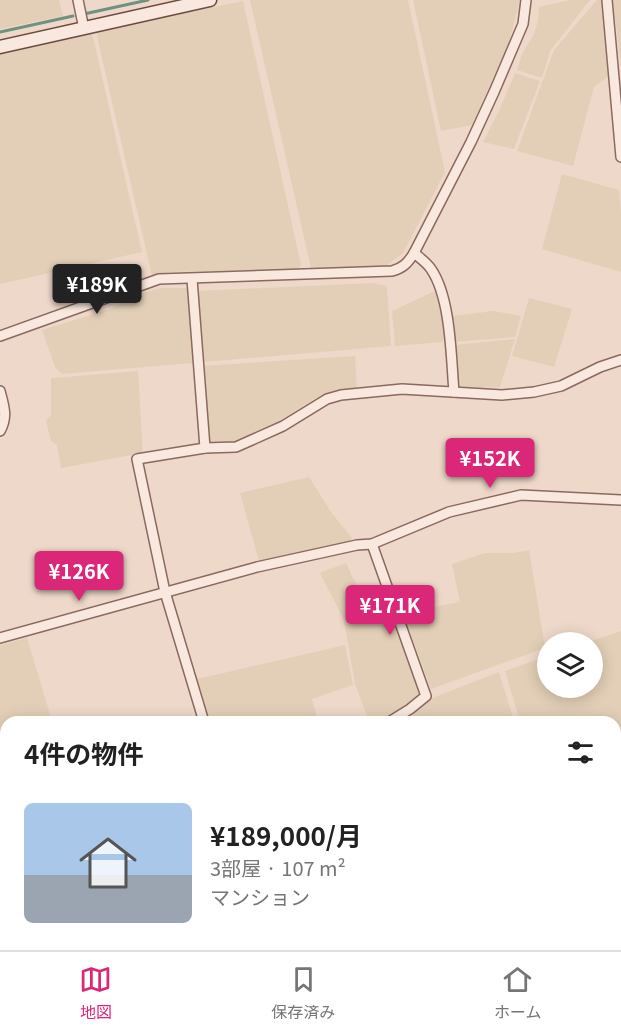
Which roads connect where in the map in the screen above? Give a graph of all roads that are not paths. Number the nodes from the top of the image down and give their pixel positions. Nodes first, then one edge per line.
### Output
1 (78, 0) edge
2 (210, 0) edge
3 (526, 0) edge
4 (607, 0) edge
5 (84, 29) junction
6 (0, 47) edge
7 (621, 157) edge
8 (414, 253) junction
9 (192, 279) junction
10 (0, 336) edge
11 (621, 360) edge
12 (0, 391) edge
13 (454, 392) junction
14 (0, 431) edge
15 (205, 448) junction
16 (621, 500) edge
17 (372, 544) junction
18 (165, 592) junction
19 (0, 638) edge
20 (202, 716) edge
21 (399, 716) edge

1 - 5 street
2 - 5 street
3 - 8 street
4 - 7 street
5 - 6 street
8 - 9 street
8 - 13 street
9 - 10 street
9 - 15 street
11 - 13 street
12 - 14 street
13 - 15 street
15 - 18 street
16 - 17 street
17 - 18 street
17 - 21 street
18 - 19 street
18 - 20 street

